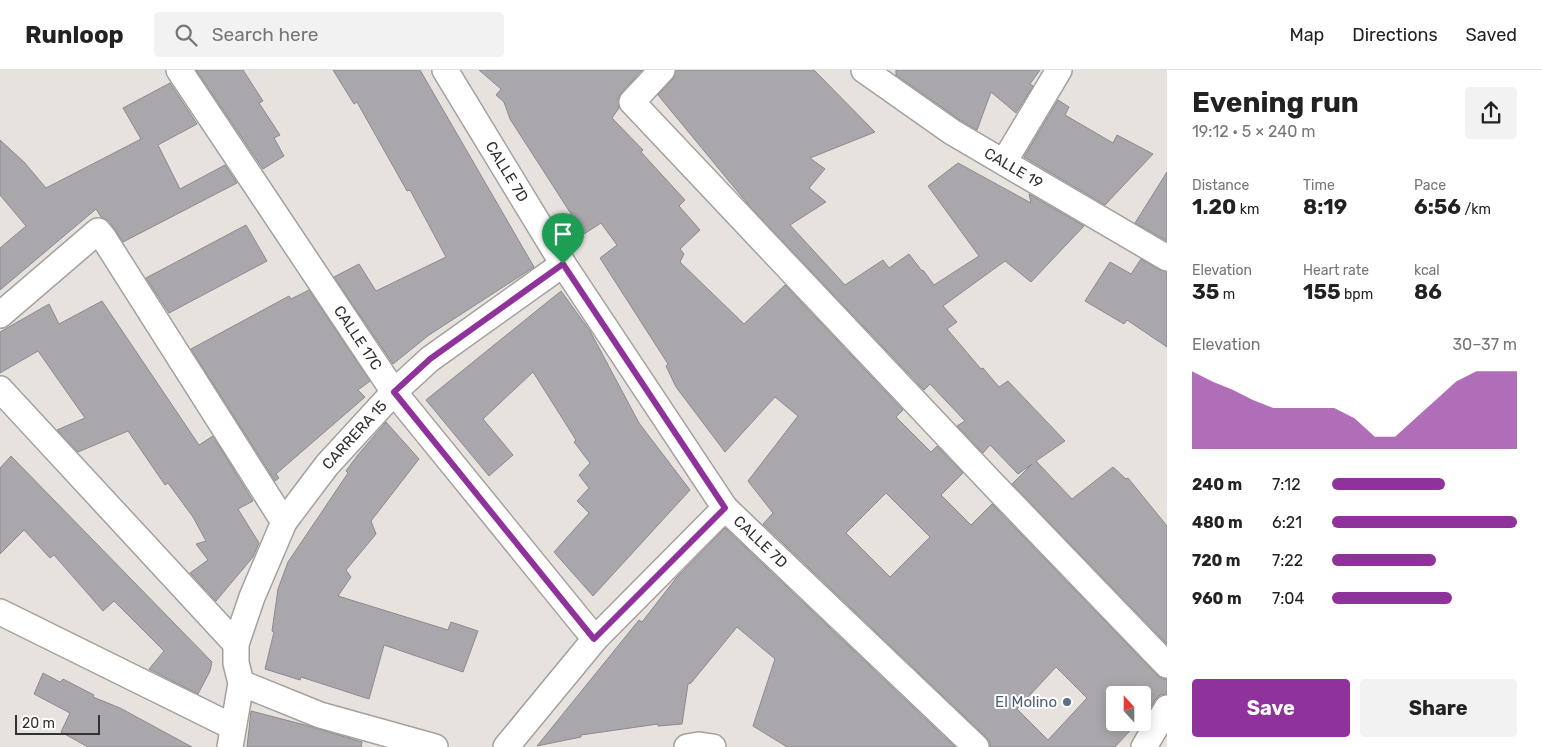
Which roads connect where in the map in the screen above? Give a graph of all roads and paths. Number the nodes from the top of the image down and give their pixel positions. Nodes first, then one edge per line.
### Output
1 (179, 70) edge
2 (445, 70) edge
3 (662, 70) edge
4 (864, 70) edge
5 (1059, 70) edge
6 (1004, 162) junction
7 (1167, 258) edge
8 (563, 264) junction
9 (0, 315) edge
10 (0, 389) edge
11 (394, 392) junction
12 (725, 508) junction
13 (284, 522) junction
14 (0, 612) edge
15 (594, 639) junction
16 (236, 644) junction
17 (1167, 665) edge
18 (241, 683) junction
19 (1167, 708) edge
20 (232, 737) edge
21 (435, 747) edge
22 (506, 747) edge
23 (687, 747) edge
24 (713, 747) edge
25 (976, 747) edge
26 (1144, 747) edge

1 - 11 street, CALLE 17C
2 - 8 street, CALLE 7D
3 - 17 street
4 - 6 street, CALLE 19
5 - 6 street
6 - 7 street, CALLE 19
8 - 11 street, CARRERA 15
8 - 12 street, CALLE 7D
9 - 13 street
10 - 16 street
11 - 13 street, CARRERA 15
11 - 15 street, CALLE 17C
12 - 15 street
12 - 25 street, CALLE 7D
13 - 16 street, CARRERA 15
14 - 20 street
15 - 22 street
16 - 18 street
18 - 20 street
18 - 21 street
19 - 26 street
23 - 24 street

